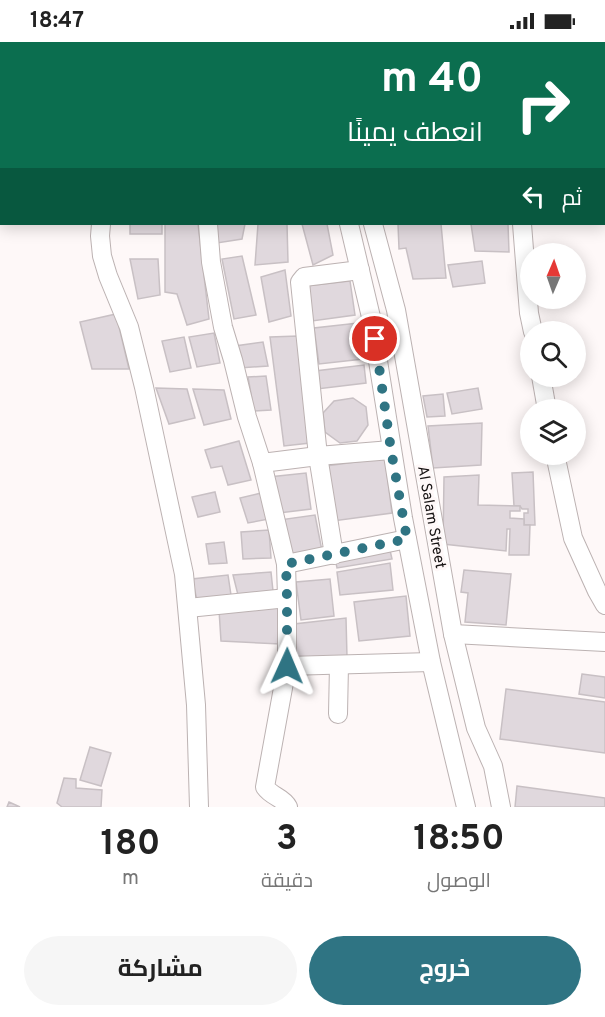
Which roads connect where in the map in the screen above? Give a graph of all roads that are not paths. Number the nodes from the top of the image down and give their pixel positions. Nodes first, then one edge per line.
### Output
1 (101, 225) edge
2 (208, 225) edge
3 (349, 225) edge
4 (373, 225) edge
5 (522, 225) edge
6 (360, 270) junction
7 (531, 321) edge
8 (391, 450) junction
9 (318, 456) junction
10 (262, 463) junction
11 (557, 465) edge
12 (407, 539) junction
13 (334, 555) junction
14 (286, 564) junction
15 (287, 598) junction
16 (605, 605) edge
17 (188, 608) junction
18 (453, 634) junction
19 (605, 642) edge
20 (431, 662) junction
21 (339, 665) junction
22 (287, 666) junction
23 (338, 714) dead end
24 (476, 728) junction
25 (447, 732) junction
26 (199, 807) edge
27 (288, 807) edge
28 (466, 807) edge
29 (501, 807) edge

1 - 17 street
2 - 10 street
3 - 6 street, Al Salam Street
4 - 18 street, Al Salam Street
5 - 7 street
6 - 8 street, Al Salam Street
6 - 9 street
8 - 9 street
8 - 12 street, Al Salam Street
9 - 10 street
9 - 13 street
10 - 14 street
11 - 16 street
12 - 13 street
12 - 20 street, Al Salam Street
13 - 14 street
14 - 15 street
15 - 17 street
15 - 22 street
17 - 26 street
18 - 19 street
18 - 24 street, Al Salam Street
20 - 21 street
20 - 25 street, Al Salam Street
21 - 22 street
21 - 23 street
22 - 27 street
24 - 25 street
24 - 29 street, Al Salam Street
25 - 28 street, Al Salam Street

